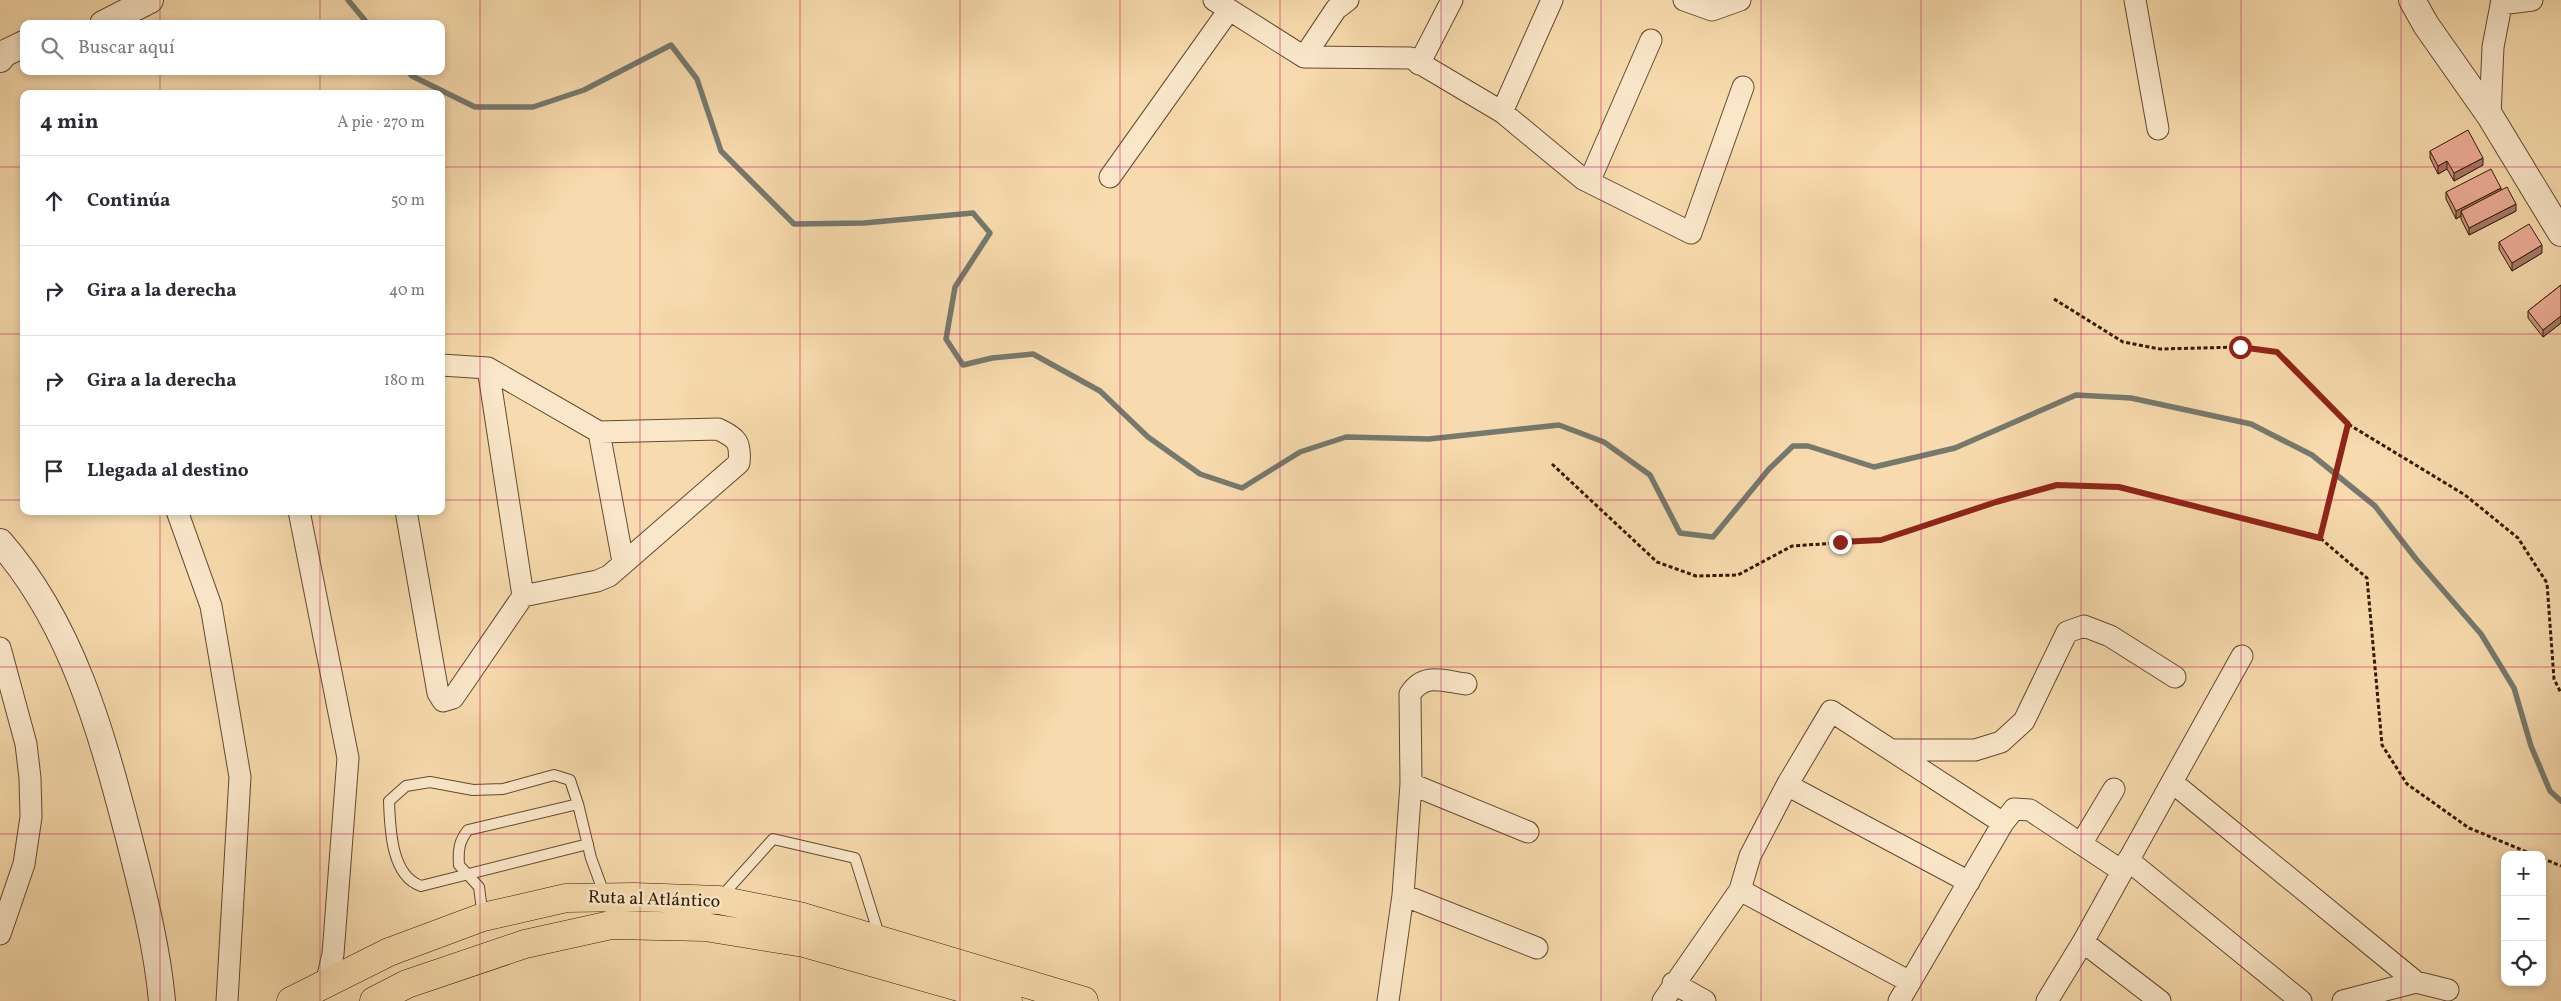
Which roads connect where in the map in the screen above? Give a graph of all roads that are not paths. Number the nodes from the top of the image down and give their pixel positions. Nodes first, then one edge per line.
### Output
1 (150, 0) edge
2 (1348, 0) edge
3 (1452, 0) edge
4 (1552, 0) edge
5 (1684, 0) edge
6 (1740, 0) edge
7 (2135, 0) edge
8 (2412, 0) edge
9 (2532, 0) edge
10 (2501, 2) edge
11 (1221, 5) edge
12 (111, 20) edge
13 (1651, 40) dead end
14 (20, 46) edge
15 (1304, 57) junction
16 (0, 60) edge
17 (1419, 64) junction
18 (1744, 88) dead end
19 (1502, 112) junction
20 (2490, 116) junction
21 (2158, 129) dead end
22 (1110, 177) dead end
23 (1589, 182) junction
24 (2561, 233) edge
25 (445, 364) edge
26 (488, 368) junction
27 (599, 432) junction
28 (178, 515) edge
29 (300, 515) edge
30 (407, 515) edge
31 (0, 542) edge
32 (623, 562) junction
33 (524, 596) junction
34 (2242, 656) dead end
35 (1, 659) edge
36 (2175, 677) dead end
37 (1466, 684) dead end
38 (1894, 750) junction
39 (2172, 782) junction
40 (1411, 784) junction
41 (1787, 785) junction
42 (2114, 789) dead end
43 (578, 804) junction
44 (2003, 823) junction
45 (1528, 832) dead end
46 (588, 844) junction
47 (2081, 844) junction
48 (2125, 866) junction
49 (466, 875) junction
50 (1969, 882) junction
51 (1740, 890) junction
52 (1403, 895) junction
53 (605, 897) junction
54 (718, 900) junction
55 (483, 917) junction
56 (0, 934) edge
57 (880, 938) junction
58 (2083, 942) junction
59 (1537, 948) dead end
60 (389, 952) junction
61 (1910, 982) junction
62 (2416, 982) junction
63 (326, 984) junction
64 (407, 984) junction
65 (2448, 990) dead end
66 (1668, 992) edge
67 (964, 994) edge
68 (162, 1001) edge
69 (227, 1001) edge
70 (291, 1001) edge
71 (374, 1001) edge
72 (1008, 1001) edge
73 (1084, 1001) edge
74 (1388, 1001) edge
75 (1705, 1001) edge
76 (1899, 1001) edge
77 (2047, 1001) edge
78 (2160, 1001) edge
79 (2301, 1001) edge
80 (2343, 1001) edge

1 - 12 street
2 - 15 street
3 - 17 street
4 - 19 street
5 - 6 street
7 - 21 street
8 - 20 street
9 - 10 street
10 - 20 street
11 - 15 street
11 - 22 street
13 - 23 street
14 - 16 street
15 - 17 street
17 - 19 street
18 - 23 street
19 - 23 street
20 - 24 street
25 - 26 street
26 - 27 street
26 - 33 street
27 - 32 street
27 - 32 street
28 - 69 street
29 - 63 street
30 - 33 street
31 - 68 street
32 - 33 street
34 - 39 street
35 - 56 street
36 - 38 street
37 - 40 street
38 - 41 street
38 - 44 street
39 - 48 street
39 - 62 street
40 - 45 street
40 - 52 street
41 - 50 street
41 - 51 street
42 - 47 street
43 - 46 lane
43 - 49 lane
43 - 49 lane
44 - 47 street
44 - 50 street
46 - 49 lane
46 - 53 lane
47 - 48 street
48 - 58 street
48 - 79 street
49 - 55 lane
50 - 61 street
51 - 61 street
51 - 66 street
52 - 59 street
52 - 74 street
53 - 54 highway, Ruta al Atlántico
53 - 55 highway, Ruta al Atlántico
54 - 57 highway, Ruta al Atlántico
54 - 57 lane
55 - 60 highway, Ruta al Atlántico
57 - 73 highway, Ruta al Atlántico
58 - 77 street
58 - 78 street
60 - 63 highway, Ruta al Atlántico
60 - 64 highway
61 - 76 street
62 - 65 street
62 - 80 street
63 - 70 highway, Ruta al Atlántico
64 - 67 highway, Ruta al Atlántico
64 - 71 highway, Ruta al Atlántico
66 - 75 street
67 - 72 highway, Ruta al Atlántico

